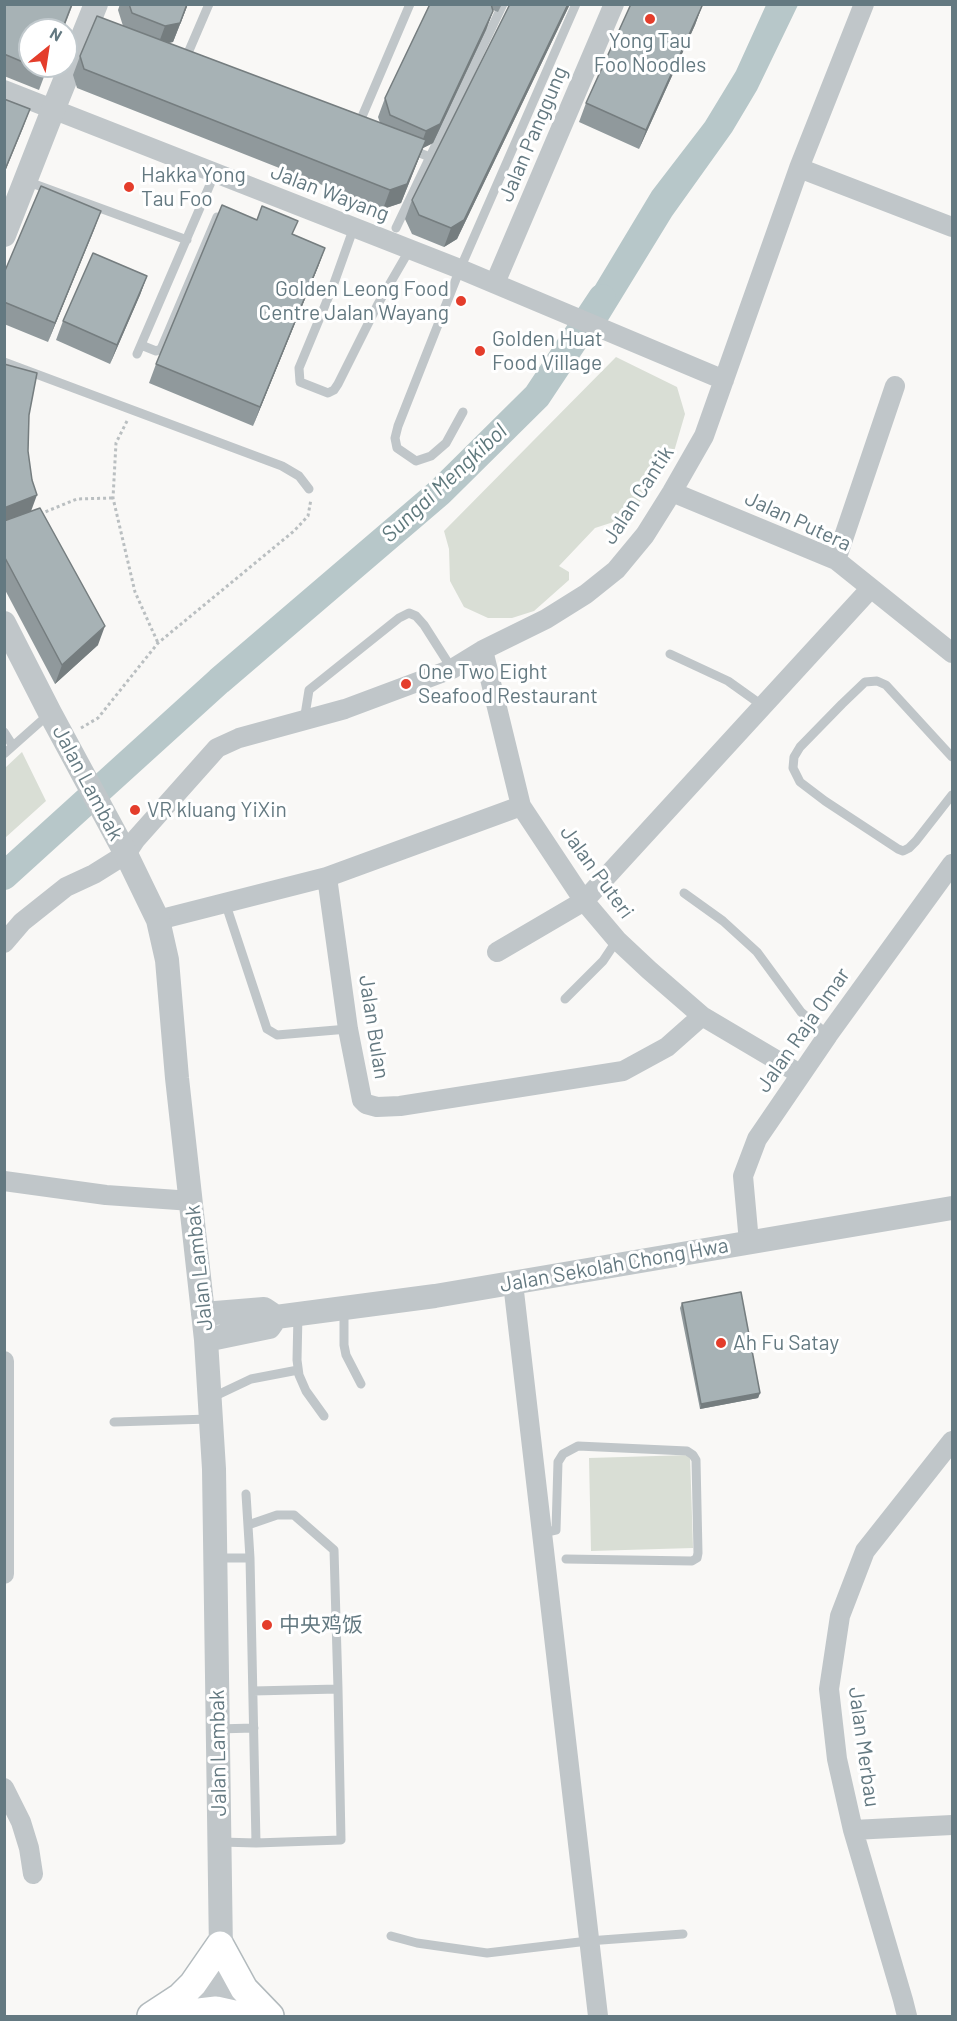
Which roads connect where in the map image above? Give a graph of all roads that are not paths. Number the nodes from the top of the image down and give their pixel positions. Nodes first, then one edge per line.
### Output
1 (209, 4) edge
2 (410, 4) edge
3 (503, 4) edge
4 (576, 4) edge
5 (614, 4) edge
6 (864, 4) edge
7 (94, 19) edge
8 (174, 57) edge
9 (185, 62) junction
10 (196, 66) edge
11 (4, 90) edge
12 (53, 110) junction
13 (346, 126) edge
14 (357, 130) junction
15 (367, 134) edge
16 (399, 146) edge
17 (430, 158) junction
18 (799, 168) junction
19 (216, 172) junction
20 (26, 181) junction
21 (217, 217) edge
22 (354, 227) junction
23 (952, 227) edge
24 (396, 228) dead end
25 (4, 235) edge
26 (187, 240) junction
27 (410, 249) junction
28 (460, 269) junction
29 (495, 283) junction
30 (4, 362) edge
31 (724, 380) junction
32 (895, 386) dead end
33 (463, 412) dead end
34 (309, 489) road end
35 (672, 492) junction
36 (836, 560) junction
37 (871, 588) junction
38 (4, 622) edge
39 (950, 646) edge
40 (483, 650) junction
41 (670, 654) dead end
42 (452, 669) junction
43 (763, 706) junction
44 (50, 713) junction
45 (304, 721) junction
46 (4, 732) edge
47 (14, 746) junction
48 (4, 754) edge
49 (952, 758) edge
50 (952, 795) edge
51 (521, 806) junction
52 (121, 844) junction
53 (952, 864) edge
54 (327, 877) junction
55 (684, 893) dead end
56 (584, 901) junction
57 (225, 902) junction
58 (158, 920) junction
59 (617, 940) junction
60 (4, 943) edge
61 (497, 952) dead end
62 (566, 999) dead end
63 (702, 1016) junction
64 (348, 1029) junction
65 (828, 1035) junction
66 (800, 1074) junction
67 (4, 1181) edge
68 (192, 1201) junction
69 (952, 1208) edge
70 (749, 1242) junction
71 (513, 1283) junction
72 (344, 1308) junction
73 (203, 1314) junction
74 (287, 1316) junction
75 (206, 1340) junction
76 (4, 1361) edge
77 (298, 1370) junction
78 (361, 1384) dead end
79 (5, 1385) edge
80 (211, 1408) junction
81 (324, 1416) dead end
82 (114, 1422) dead end
83 (952, 1441) edge
84 (246, 1494) dead end
85 (248, 1525) junction
86 (542, 1533) junction
87 (215, 1558) junction
88 (250, 1558) junction
89 (566, 1559) dead end
90 (4, 1574) edge
91 (338, 1689) junction
92 (253, 1691) junction
93 (254, 1728) junction
94 (217, 1730) junction
95 (4, 1788) edge
96 (952, 1825) edge
97 (853, 1830) junction
98 (219, 1842) junction
99 (256, 1843) junction
100 (33, 1875) dead end
101 (683, 1935) dead end
102 (391, 1936) dead end
103 (588, 1941) junction
104 (220, 1948) junction
105 (194, 2014) edge
106 (238, 2015) edge
107 (152, 2016) edge
108 (270, 2016) edge
109 (598, 2016) edge
110 (907, 2016) edge

1 - 9 lane
2 - 14 lane
3 - 17 lane
4 - 28 lane
5 - 29 street, Jalan Panggung
6 - 18 street, Jalan Cantik
7 - 12 street
8 - 9 lane
9 - 10 lane
11 - 12 street, Jalan Wayang
12 - 19 street, Jalan Wayang
12 - 20 street
13 - 14 lane
14 - 15 lane
16 - 17 lane
17 - 24 lane
18 - 23 street
18 - 31 street, Jalan Cantik
19 - 22 street, Jalan Wayang
19 - 26 lane
20 - 25 street
20 - 26 lane
21 - 26 lane
22 - 27 street, Jalan Wayang
22 - 27 lane
27 - 28 street, Jalan Wayang
28 - 29 street, Jalan Wayang
28 - 33 lane
29 - 31 street, Jalan Wayang
30 - 34 lane
31 - 35 street, Jalan Cantik
32 - 36 street
35 - 36 street, Jalan Putera
35 - 40 street, Jalan Cantik
36 - 37 street, Jalan Putera
37 - 39 street, Jalan Putera
37 - 43 street
38 - 44 street, Jalan Lambak
40 - 42 street, Jalan Cantik
40 - 51 street, Jalan Puteri
41 - 43 lane
42 - 45 street, Jalan Cantik
42 - 45 lane
43 - 56 street
44 - 47 lane
44 - 52 street, Jalan Lambak
45 - 52 street, Jalan Cantik
46 - 47 lane
47 - 48 lane
49 - 50 lane
51 - 54 street
51 - 56 street, Jalan Puteri
52 - 58 street, Jalan Lambak
52 - 60 street
53 - 65 street, Jalan Raja Omar
54 - 57 street
54 - 64 street, Jalan Bulan
55 - 65 lane
56 - 59 street, Jalan Puteri
56 - 61 street
57 - 58 street
57 - 64 lane
58 - 68 street, Jalan Lambak
59 - 62 lane
59 - 63 street, Jalan Puteri
63 - 64 street, Jalan Bulan
63 - 66 street, Jalan Puteri
65 - 66 street, Jalan Raja Omar
66 - 70 street, Jalan Raja Omar
67 - 68 street
68 - 73 street, Jalan Lambak
69 - 70 street, Jalan Sekolah Chong Hwa
70 - 71 street, Jalan Sekolah Chong Hwa
71 - 72 street, Jalan Sekolah Chong Hwa
71 - 86 street
72 - 74 street, Jalan Sekolah Chong Hwa
72 - 78 lane
73 - 74 street, Jalan Sekolah Chong Hwa
73 - 75 street, Jalan Lambak
74 - 75 street, Jalan Sekolah Chong Hwa
74 - 77 lane
75 - 80 street, Jalan Lambak
76 - 79 street
77 - 80 lane
77 - 81 lane
79 - 90 street
80 - 82 lane
80 - 87 street, Jalan Lambak
83 - 97 street, Jalan Merbau
84 - 85 lane
85 - 88 lane
85 - 91 lane
86 - 89 lane
86 - 103 street
87 - 88 lane
87 - 94 street, Jalan Lambak
88 - 92 lane
91 - 92 lane
91 - 99 lane
92 - 93 lane
93 - 94 lane
93 - 99 lane
94 - 98 street, Jalan Lambak
95 - 100 street
96 - 97 street
97 - 110 street, Jalan Merbau
98 - 99 lane
98 - 104 street, Jalan Lambak
101 - 103 lane
102 - 103 lane
103 - 109 street
104 - 105 street
104 - 106 street
104 - 107 main road
104 - 108 main road
105 - 106 main road

